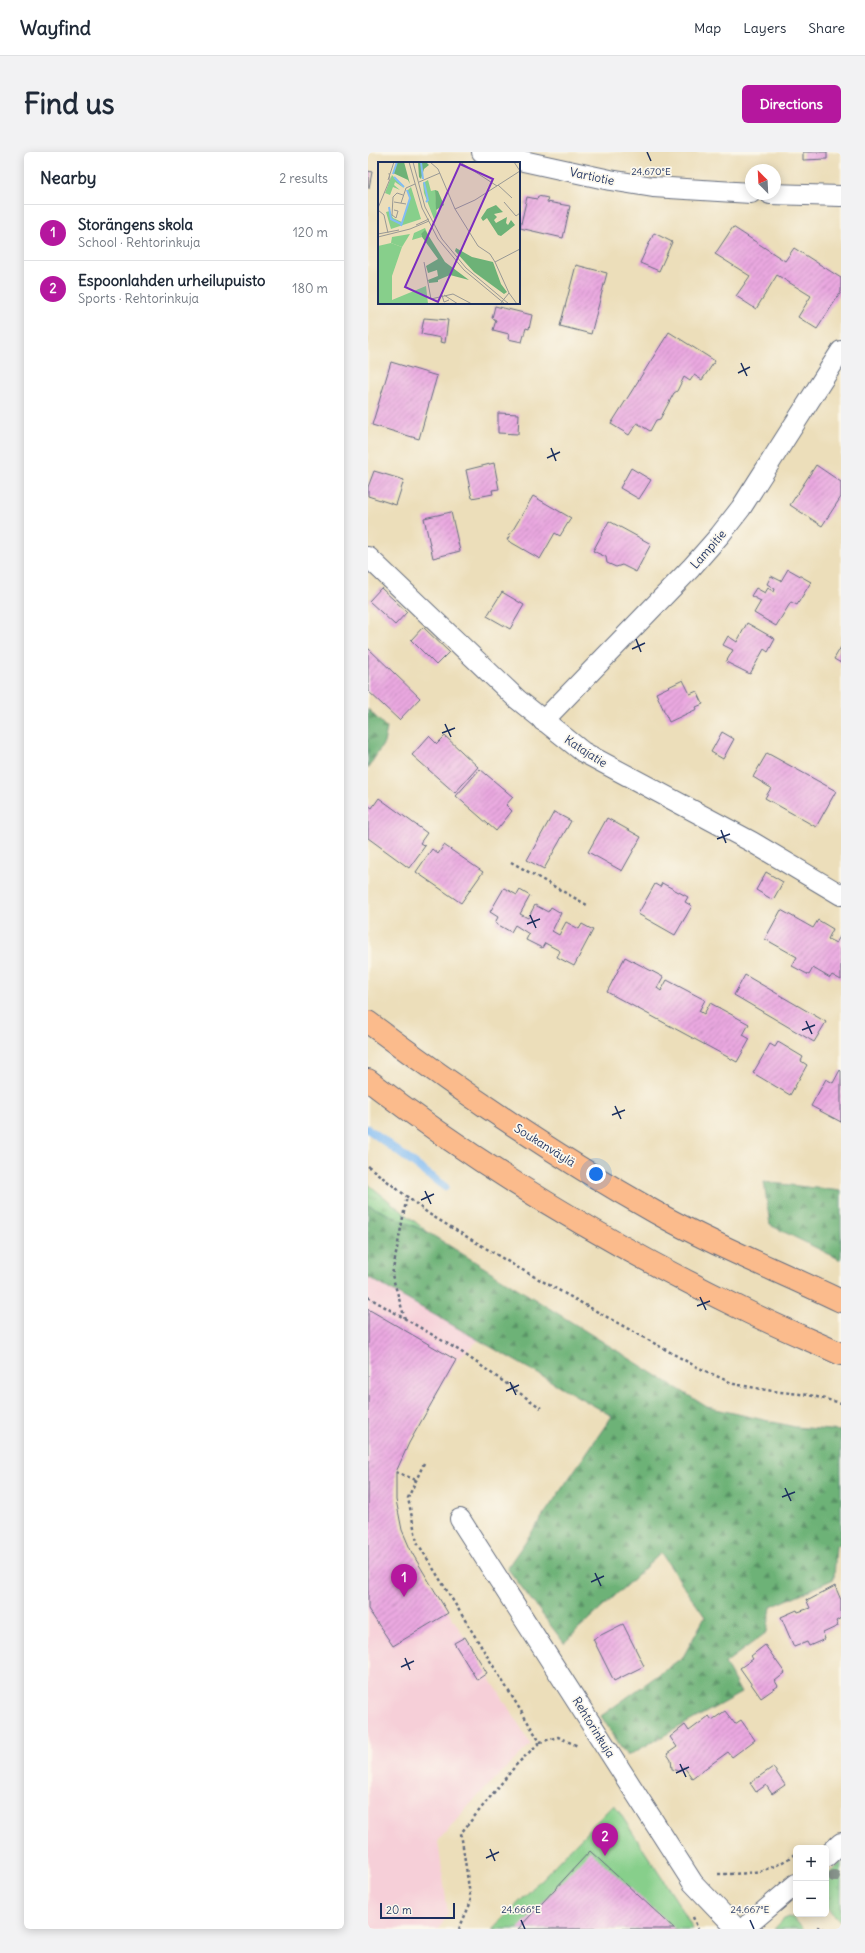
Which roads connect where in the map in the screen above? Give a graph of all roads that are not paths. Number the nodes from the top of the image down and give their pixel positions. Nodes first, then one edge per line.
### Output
1 (482, 152) edge
2 (519, 155) edge
3 (745, 193) edge
4 (781, 194) edge
5 (841, 196) edge
6 (841, 351) edge
7 (368, 557) edge
8 (543, 721) junction
9 (841, 895) edge
10 (368, 1022) edge
11 (368, 1080) edge
12 (841, 1301) edge
13 (841, 1354) edge
14 (460, 1519) dead end
15 (841, 1843) edge
16 (829, 1854) edge
17 (793, 1887) edge
18 (737, 1929) edge
19 (743, 1929) edge

1 - 2 street, Vartiotie
2 - 3 street, Vartiotie
4 - 5 street
6 - 8 street, Lampitie
7 - 8 street, Katajatie
8 - 9 street, Katajatie
10 - 12 main road, Soukanväylä
11 - 13 main road
14 - 18 street, Rehtorinkuja
15 - 16 street
17 - 19 street

